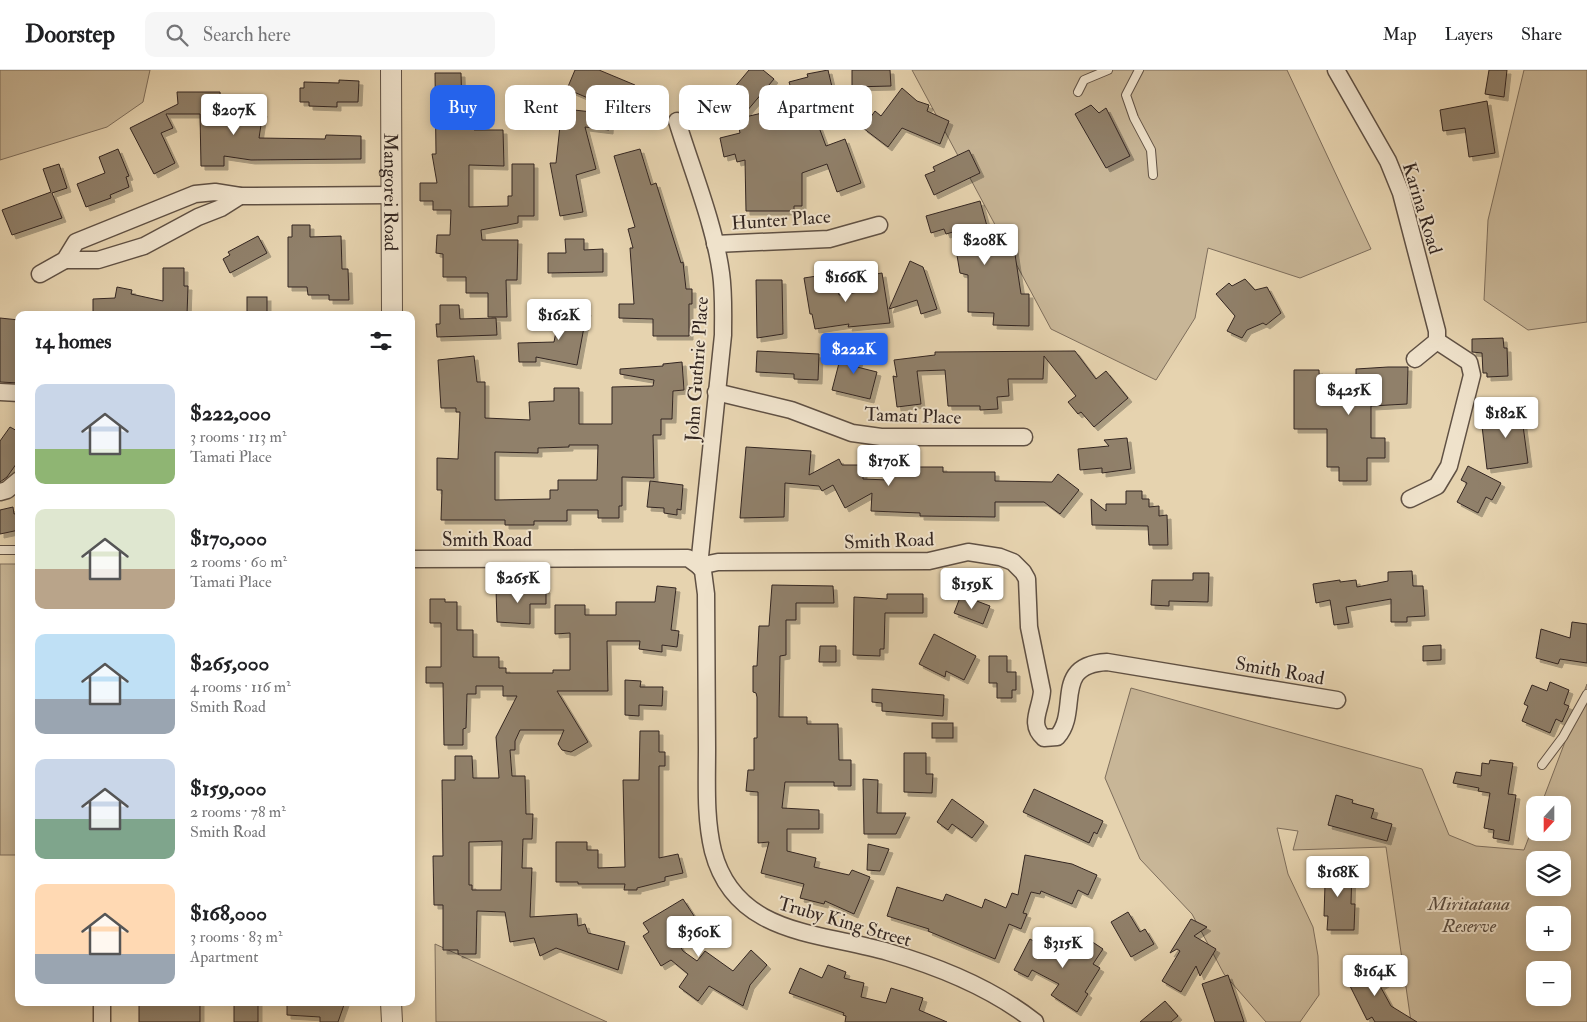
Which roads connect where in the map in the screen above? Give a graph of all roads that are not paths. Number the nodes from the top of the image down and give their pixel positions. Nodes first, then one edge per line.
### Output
1 (391, 70) edge
2 (1108, 70) edge
3 (1139, 70) edge
4 (1336, 70) edge
5 (1078, 92) dead end
6 (677, 121) dead end
7 (1153, 175) dead end
8 (391, 195) junction
9 (240, 196) junction
10 (879, 225) dead end
11 (715, 244) junction
12 (65, 260) junction
13 (40, 274) dead end
14 (392, 311) edge
15 (1437, 341) junction
16 (1416, 359) dead end
17 (0, 392) edge
18 (716, 392) junction
19 (15, 393) edge
20 (1024, 437) dead end
21 (15, 483) edge
22 (0, 492) edge
23 (1410, 500) dead end
24 (0, 550) edge
25 (15, 550) edge
26 (415, 559) edge
27 (699, 566) junction
28 (1587, 694) edge
29 (1337, 700) dead end
30 (1542, 765) dead end
31 (102, 1006) edge
32 (391, 1006) edge
33 (102, 1022) edge
34 (392, 1022) edge
35 (1035, 1022) edge

1 - 8 street, Mangorei Road
2 - 5 lane
3 - 7 lane
4 - 15 street, Karina Road
6 - 11 street, John Guthrie Place
8 - 9 street
8 - 14 street, Mangorei Road
9 - 12 street
9 - 12 street
10 - 11 street, Hunter Place
11 - 18 street, John Guthrie Place
12 - 13 street
15 - 16 street
15 - 23 street
17 - 19 street
18 - 20 street, Tamati Place
18 - 27 street, John Guthrie Place
21 - 22 street
24 - 25 lane
26 - 27 street, Smith Road
27 - 29 street, Smith Road
27 - 35 street, Truby King Street
28 - 30 lane
31 - 33 street
32 - 34 street

